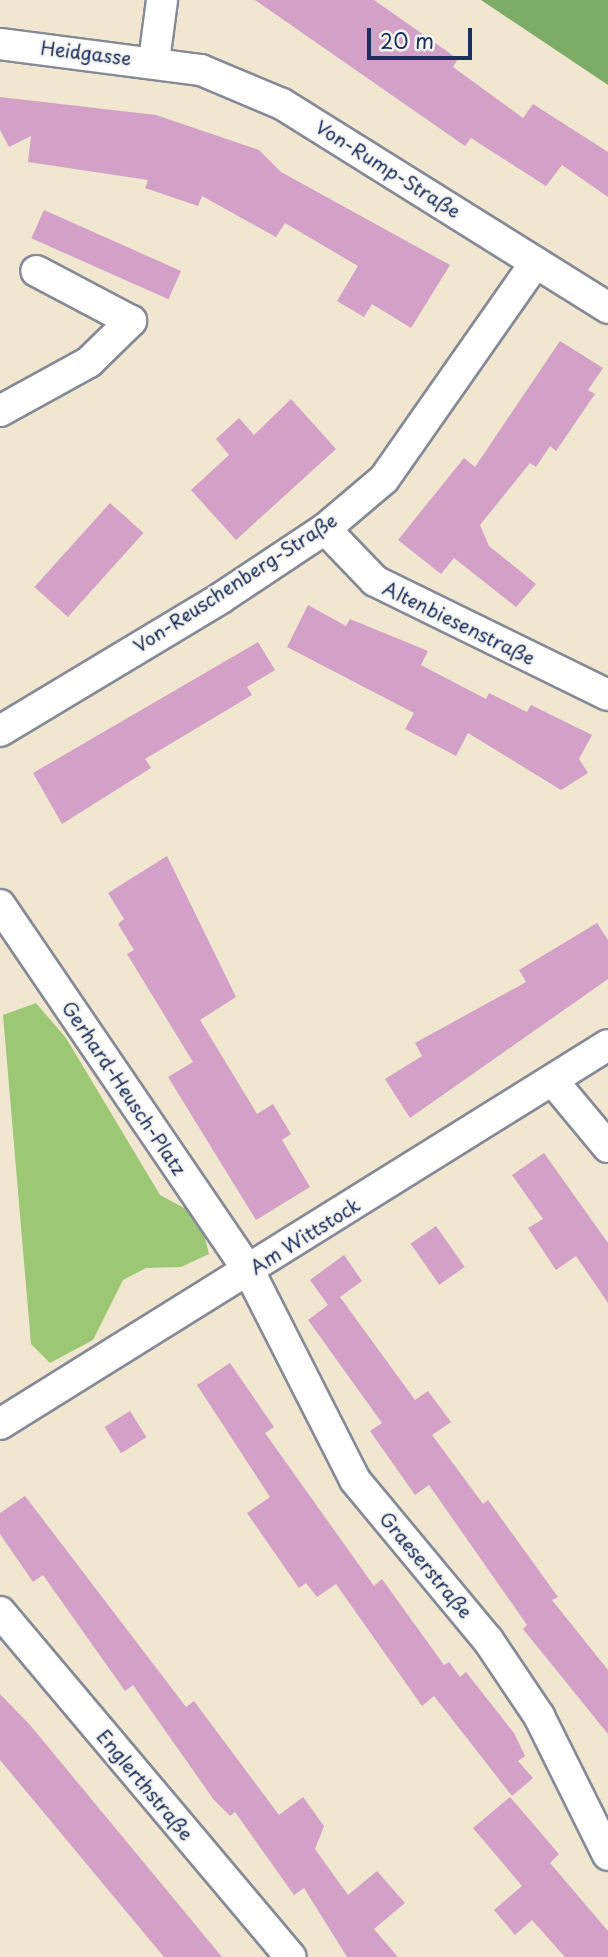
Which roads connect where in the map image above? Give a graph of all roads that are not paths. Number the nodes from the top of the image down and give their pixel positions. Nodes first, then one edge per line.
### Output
1 (162, 0) edge
2 (0, 44) edge
3 (153, 61) junction
4 (535, 263) junction
5 (36, 271) dead end
6 (608, 308) edge
7 (0, 411) edge
8 (325, 528) junction
9 (608, 695) edge
10 (0, 731) edge
11 (0, 905) edge
12 (608, 1045) edge
13 (553, 1081) junction
14 (608, 1147) edge
15 (249, 1271) junction
16 (0, 1423) edge
17 (0, 1612) edge
18 (608, 1856) edge
19 (291, 1957) edge

1 - 3 street, Heidgasse
2 - 3 street, Heidgasse
3 - 4 street, Von-Rump-Straße
4 - 6 street, Von-Rump-Straße
4 - 8 street, Von-Reuschenberg-Straße
5 - 7 street
8 - 9 street, Altenbiesenstraße
8 - 10 street, Von-Reuschenberg-Straße
11 - 15 street, Gerhard-Heusch-Platz
12 - 13 street, Am Wittstock
13 - 14 street
13 - 15 street, Am Wittstock
15 - 16 street, Am Wittstock
15 - 18 street, Graeserstraße
17 - 19 street, Englerthstraße

